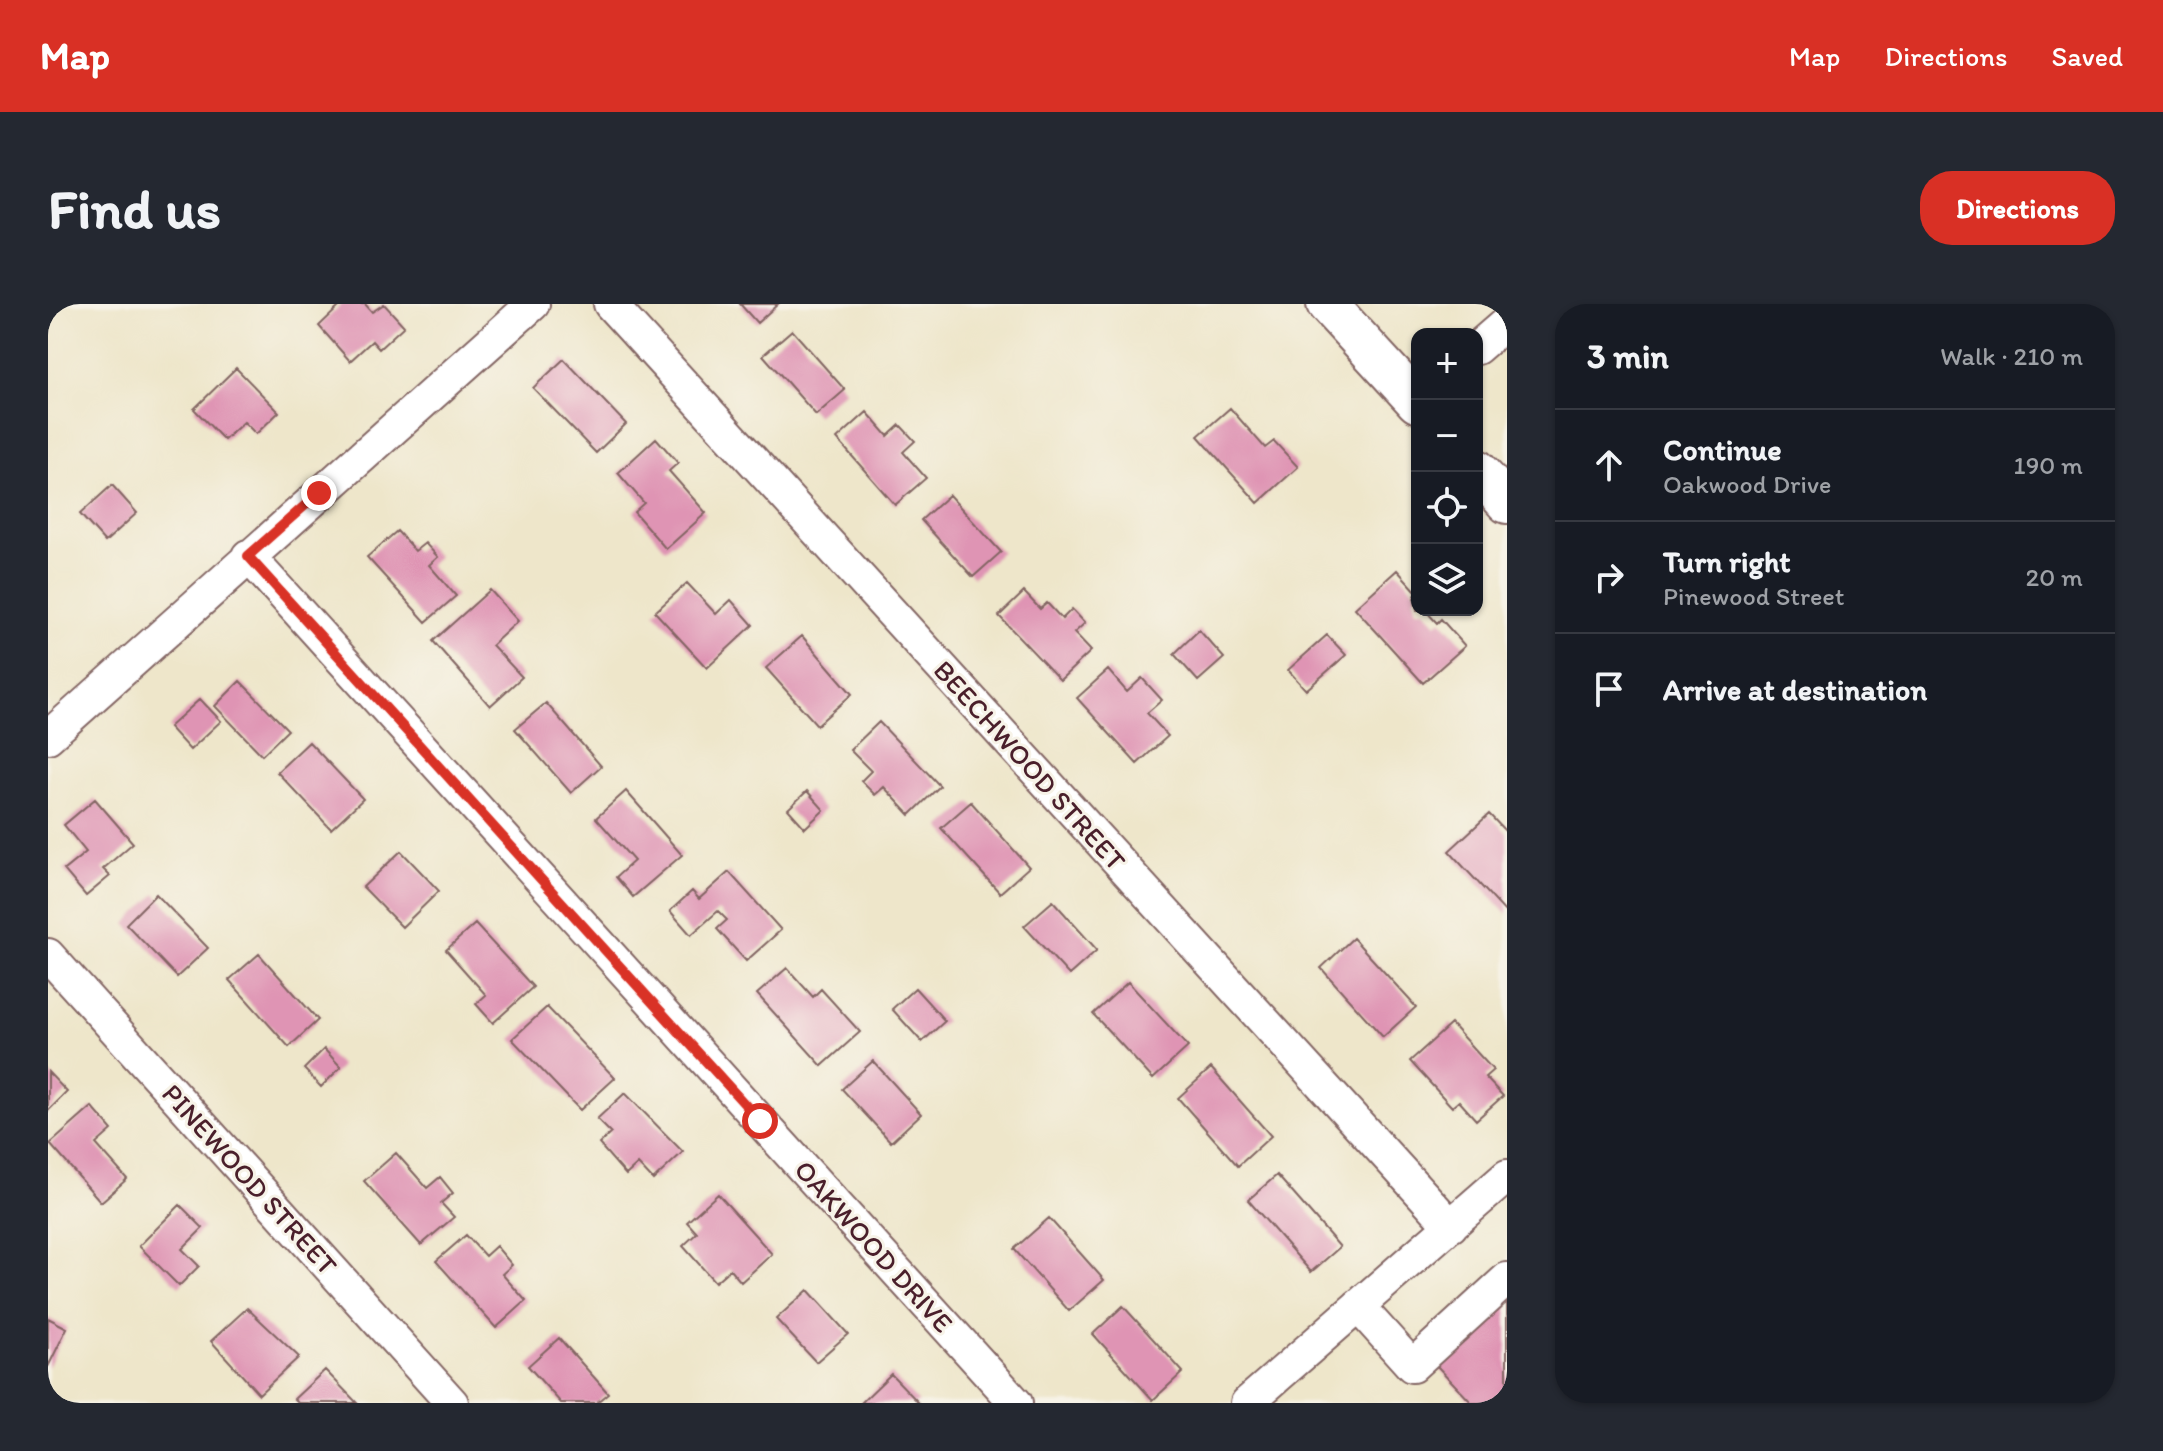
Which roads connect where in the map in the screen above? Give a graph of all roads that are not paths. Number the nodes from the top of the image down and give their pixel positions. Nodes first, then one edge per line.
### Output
1 (533, 304) edge
2 (610, 304) edge
3 (1327, 304) edge
4 (1507, 322) edge
5 (1483, 343) edge
6 (1415, 400) edge
7 (1479, 472) edge
8 (1507, 503) edge
9 (248, 556) junction
10 (48, 737) edge
11 (48, 955) edge
12 (1507, 1176) edge
13 (1451, 1226) junction
14 (1507, 1279) edge
15 (1358, 1306) junction
16 (452, 1403) edge
17 (1016, 1403) edge
18 (1247, 1403) edge

1 - 9 street
2 - 13 street, BEECHWOOD STREET
3 - 6 main road
4 - 5 street
7 - 8 main road
9 - 10 street
9 - 17 street, OAKWOOD DRIVE
11 - 16 street, PINEWOOD STREET
12 - 13 street
13 - 15 street
14 - 15 street
15 - 18 street

